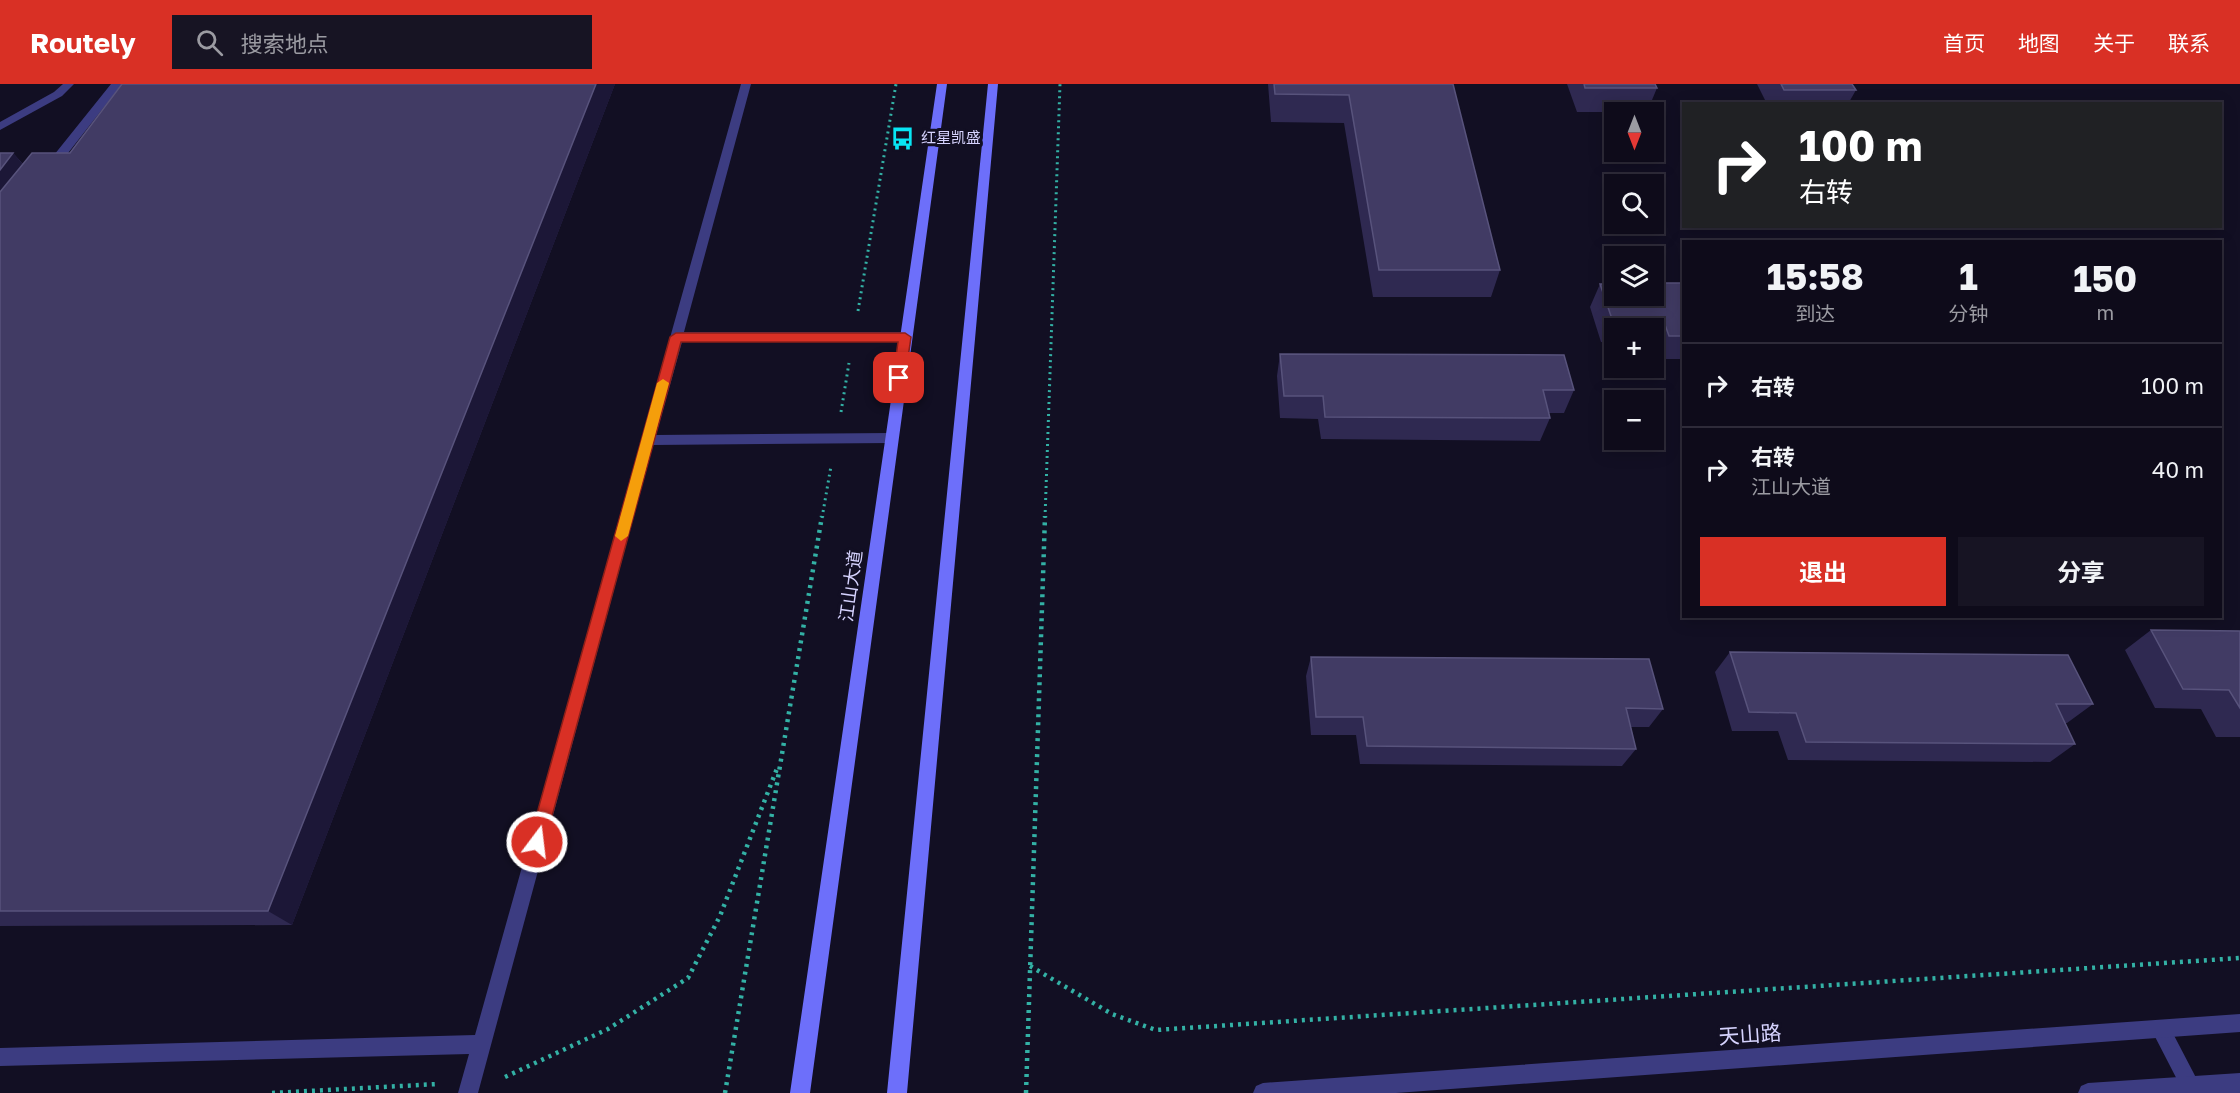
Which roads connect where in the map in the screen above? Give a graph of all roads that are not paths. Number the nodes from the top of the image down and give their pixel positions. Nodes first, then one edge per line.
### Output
1 (69, 84) edge
2 (117, 84) edge
3 (746, 84) edge
4 (942, 84) edge
5 (993, 84) edge
6 (0, 127) edge
7 (44, 176) edge
8 (676, 337) junction
9 (905, 337) junction
10 (891, 438) junction
11 (648, 440) junction
12 (2238, 1027) edge
13 (2160, 1029) junction
14 (482, 1044) junction
15 (0, 1057) edge
16 (2240, 1083) edge
17 (470, 1086) edge
18 (2193, 1090) edge
19 (800, 1093) edge
20 (897, 1093) edge
21 (1263, 1093) edge
22 (2088, 1093) edge

1 - 6 street
2 - 7 street
3 - 8 street
4 - 9 main road, 江山大道
5 - 20 main road
8 - 9 street
8 - 11 street
9 - 10 main road, 江山大道
10 - 11 street
10 - 19 main road, 江山大道
11 - 14 street
12 - 13 street, 天山路
13 - 18 street
13 - 21 street, 天山路
14 - 15 street
14 - 17 street
16 - 18 street
18 - 22 street

